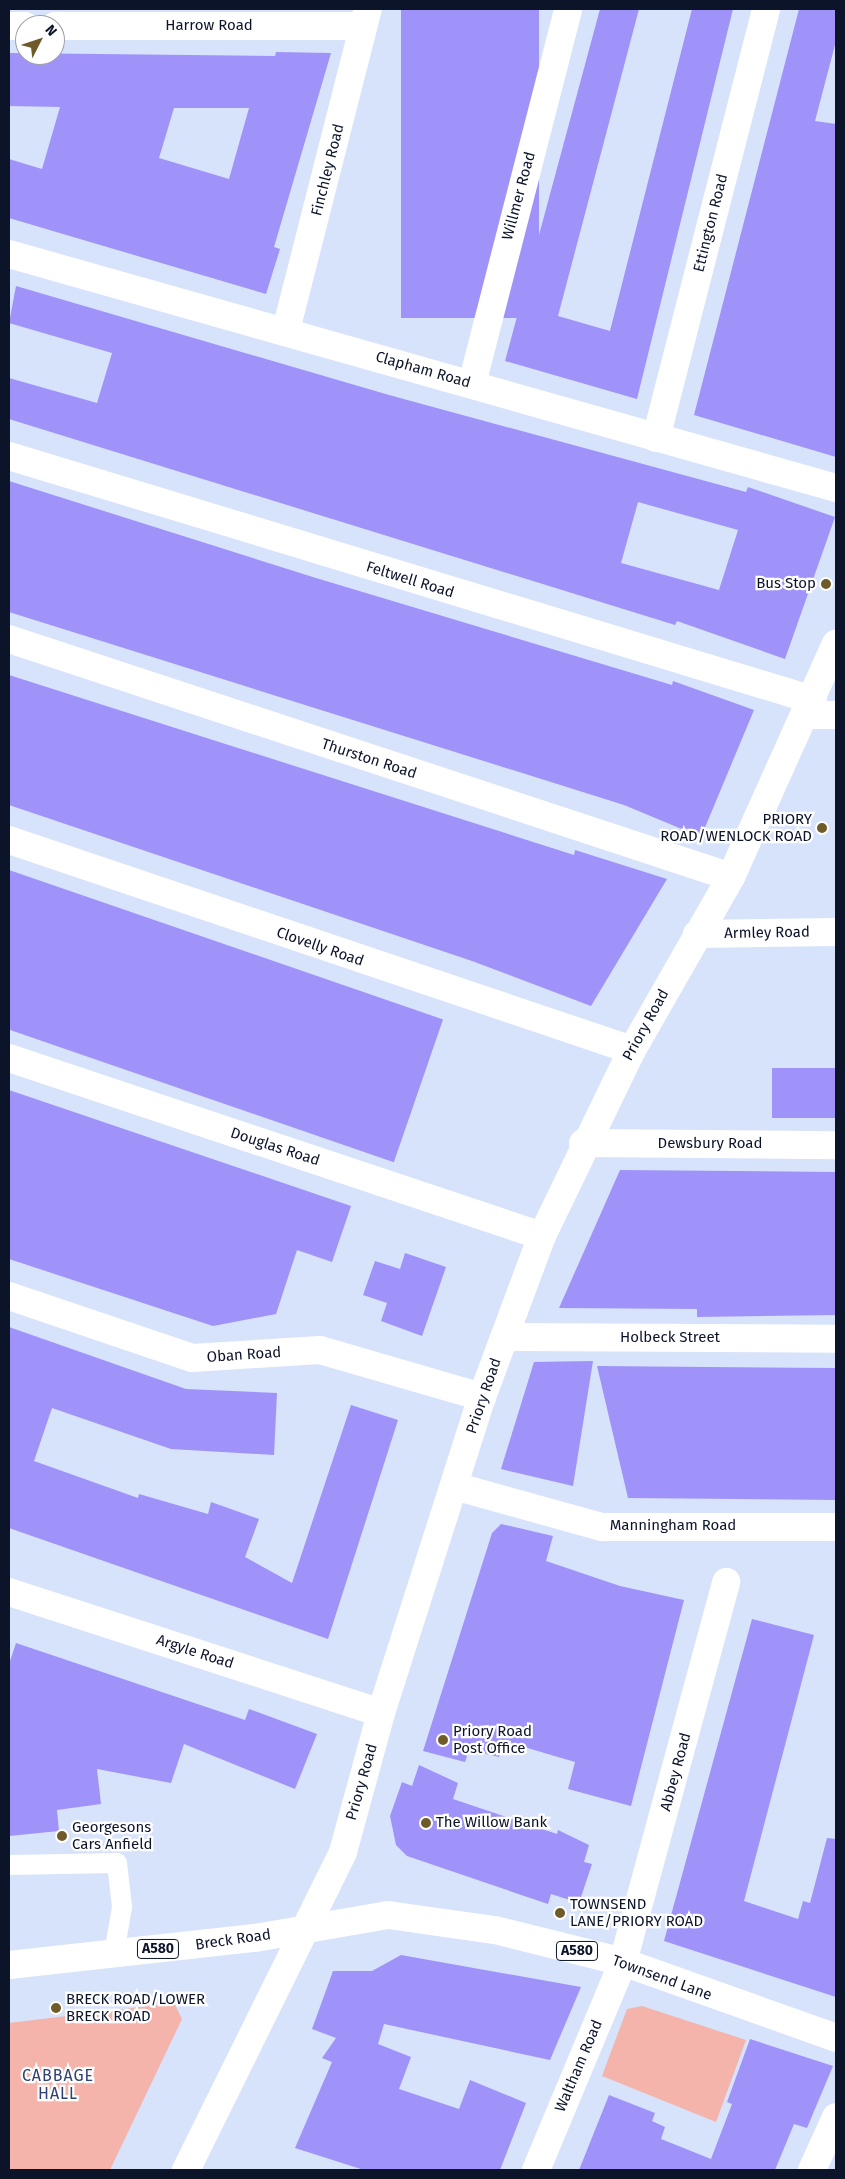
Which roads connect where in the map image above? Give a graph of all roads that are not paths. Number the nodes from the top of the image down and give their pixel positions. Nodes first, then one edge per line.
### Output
1 (568, 9) edge
2 (766, 9) edge
3 (365, 18) edge
4 (65, 26) edge
5 (9, 254) edge
6 (286, 330) junction
7 (472, 384) junction
8 (656, 438) junction
9 (9, 456) edge
10 (836, 488) edge
11 (9, 638) edge
12 (836, 643) edge
13 (809, 708) junction
14 (836, 716) edge
15 (9, 840) edge
16 (731, 877) junction
17 (836, 932) edge
18 (697, 934) junction
19 (632, 1050) junction
20 (9, 1058) edge
21 (583, 1143) junction
22 (836, 1145) edge
23 (542, 1236) junction
24 (9, 1296) edge
25 (505, 1337) junction
26 (836, 1339) edge
27 (482, 1397) junction
28 (454, 1486) junction
29 (836, 1527) edge
30 (726, 1582) dead end
31 (9, 1592) edge
32 (381, 1713) junction
33 (9, 1865) edge
34 (307, 1928) junction
35 (114, 1954) junction
36 (623, 1962) junction
37 (9, 1965) edge
38 (836, 2038) edge
39 (836, 2117) edge
40 (186, 2170) edge
41 (536, 2170) edge
42 (812, 2170) edge

1 - 7 street, Willmer Road
2 - 8 street, Ettington Road
3 - 4 street, Harrow Road
3 - 6 street, Finchley Road
5 - 6 street, Clapham Road
6 - 7 street, Clapham Road
7 - 8 street, Clapham Road
8 - 10 street, Clapham Road
9 - 13 street, Feltwell Road
11 - 16 street, Thurston Road
12 - 13 street, Priory Road
13 - 14 street, Feltwell Road
13 - 16 street, Priory Road
15 - 19 street, Clovelly Road
16 - 18 street, Priory Road
17 - 18 street, Armley Road
18 - 19 street, Priory Road
19 - 21 street, Priory Road
20 - 23 street, Douglas Road
21 - 22 street, Dewsbury Road
21 - 23 street, Priory Road
23 - 25 street, Priory Road
24 - 27 street, Oban Road
25 - 26 street, Holbeck Street
25 - 27 street, Priory Road
27 - 28 street, Priory Road
28 - 29 street, Manningham Road
28 - 32 street, Priory Road
30 - 36 street, Abbey Road
31 - 32 street, Argyle Road
32 - 34 street, Priory Road
33 - 35 lane
34 - 35 street, Breck Road / A580
34 - 36 street, Townsend Lane / A580
34 - 40 street, Priory Road
35 - 37 street, Breck Road / A580
36 - 38 street, Townsend Lane / A580
36 - 41 street, Waltham Road
39 - 42 street

